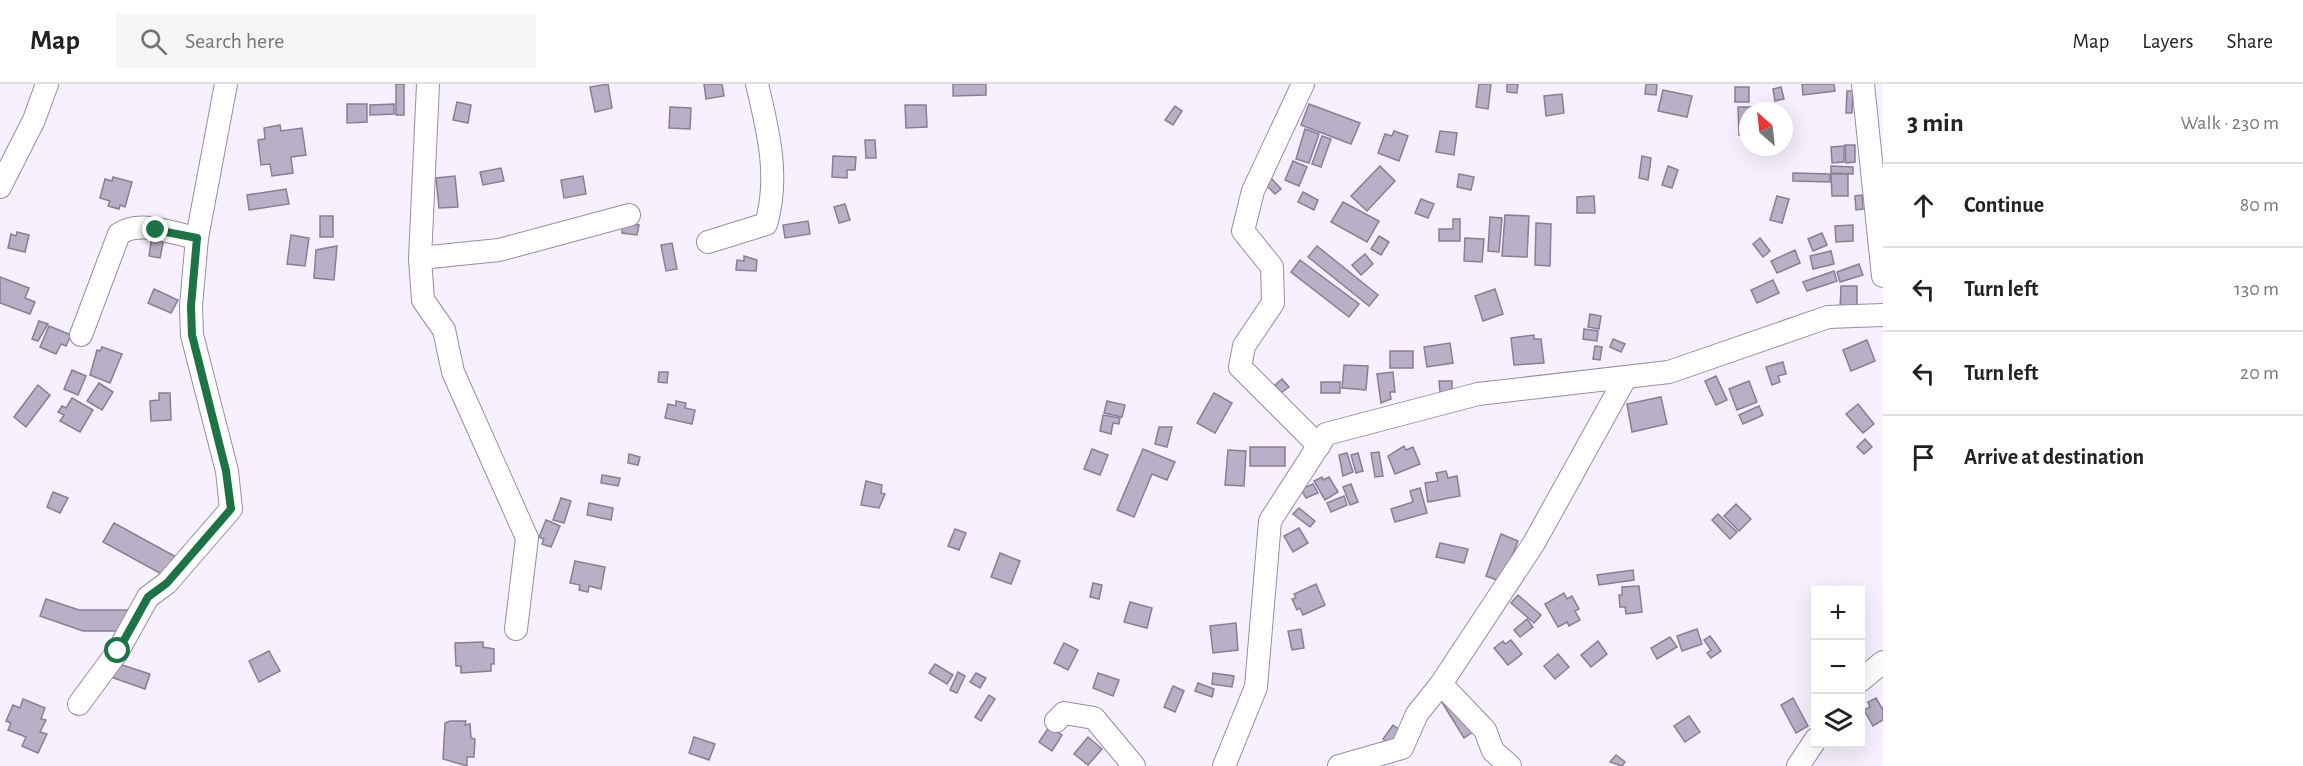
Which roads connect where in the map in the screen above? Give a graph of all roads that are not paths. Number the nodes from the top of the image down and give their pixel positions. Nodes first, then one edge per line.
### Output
1 (47, 84) edge
2 (226, 84) edge
3 (428, 84) edge
4 (757, 84) edge
5 (1303, 84) edge
6 (1863, 84) edge
7 (0, 187) edge
8 (629, 215) dead end
9 (197, 238) junction
10 (708, 242) dead end
11 (420, 258) junction
12 (1883, 276) edge
13 (1883, 315) edge
14 (81, 334) dead end
15 (1626, 377) junction
16 (1319, 446) junction
17 (516, 629) dead end
18 (1883, 662) edge
19 (1865, 677) edge
20 (1442, 684) junction
21 (78, 704) dead end
22 (1056, 721) dead end
23 (1811, 745) edge
24 (1134, 766) edge
25 (1224, 766) edge
26 (1340, 766) edge
27 (1510, 766) edge
28 (1798, 766) edge

1 - 7 street
2 - 9 street
3 - 11 street
4 - 10 street
5 - 16 street
6 - 12 street
8 - 11 street
9 - 14 street
9 - 21 street
11 - 17 street
13 - 15 street
15 - 16 street
15 - 20 street
16 - 25 street
18 - 19 street
20 - 26 street
20 - 27 street
22 - 24 street
23 - 28 street

